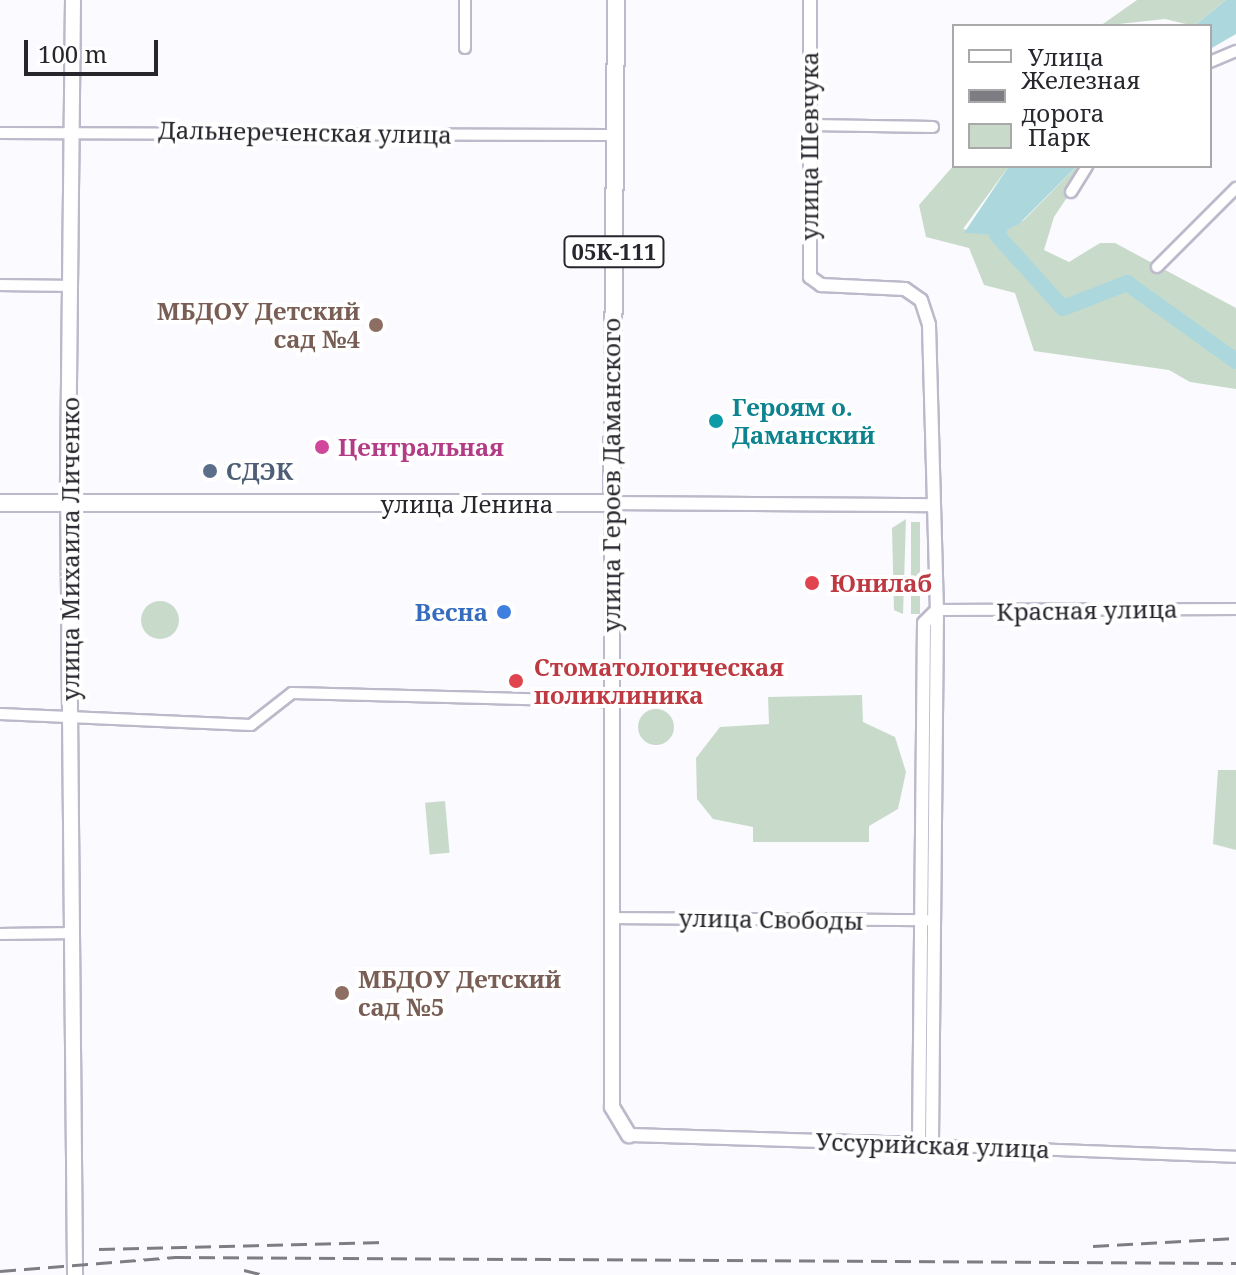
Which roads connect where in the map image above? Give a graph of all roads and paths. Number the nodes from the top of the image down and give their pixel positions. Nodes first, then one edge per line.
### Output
1 (73, 0) edge
2 (465, 0) edge
3 (616, 0) edge
4 (810, 0) edge
5 (465, 48) dead end
6 (1236, 51) edge
7 (1212, 61) edge
8 (810, 125) junction
9 (933, 127) dead end
10 (0, 133) edge
11 (73, 134) junction
12 (610, 135) dead end
13 (1086, 168) edge
14 (1236, 188) edge
15 (1071, 192) dead end
16 (1157, 267) dead end
17 (0, 285) edge
18 (71, 286) junction
19 (0, 503) edge
20 (612, 503) junction
21 (69, 504) junction
22 (934, 505) junction
23 (1236, 609) edge
24 (937, 610) junction
25 (608, 701) junction
26 (0, 714) edge
27 (71, 716) junction
28 (611, 918) junction
29 (926, 920) junction
30 (71, 933) junction
31 (0, 934) edge
32 (629, 1135) joint
33 (926, 1145) junction
34 (1236, 1157) edge
35 (75, 1275) edge

1 - 11 main road, улица Михаила Личенко
2 - 5 street
3 - 20 main road, улица Героев Даманского / 05К-111
4 - 8 street, улица Шевчука
6 - 7 street
8 - 9 street
8 - 22 street, улица Шевчука
10 - 11 street, Дальнереченская улица
11 - 12 street, Дальнереченская улица
11 - 18 main road, улица Михаила Личенко
13 - 15 street
14 - 16 street
17 - 18 street
18 - 21 main road, улица Михаила Личенко
19 - 21 main road, улица Ленина
20 - 21 main road, улица Ленина
20 - 22 street, улица Ленина
20 - 25 main road, улица Героев Даманского / 05К-111
21 - 27 main road, улица Михаила Личенко
22 - 24 street
23 - 24 street, Красная улица
24 - 29 street
25 - 27 street
25 - 28 main road, улица Героев Даманского / 05К-111
26 - 27 street
27 - 30 main road, улица Михаила Личенко
28 - 29 street, улица Свободы
28 - 32 main road, улица Героев Даманского / 05К-111
29 - 33 street
30 - 31 street
30 - 35 main road, улица Михаила Личенко
32 - 33 street, Уссурийская улица / 05К-111
33 - 34 street, Уссурийская улица

